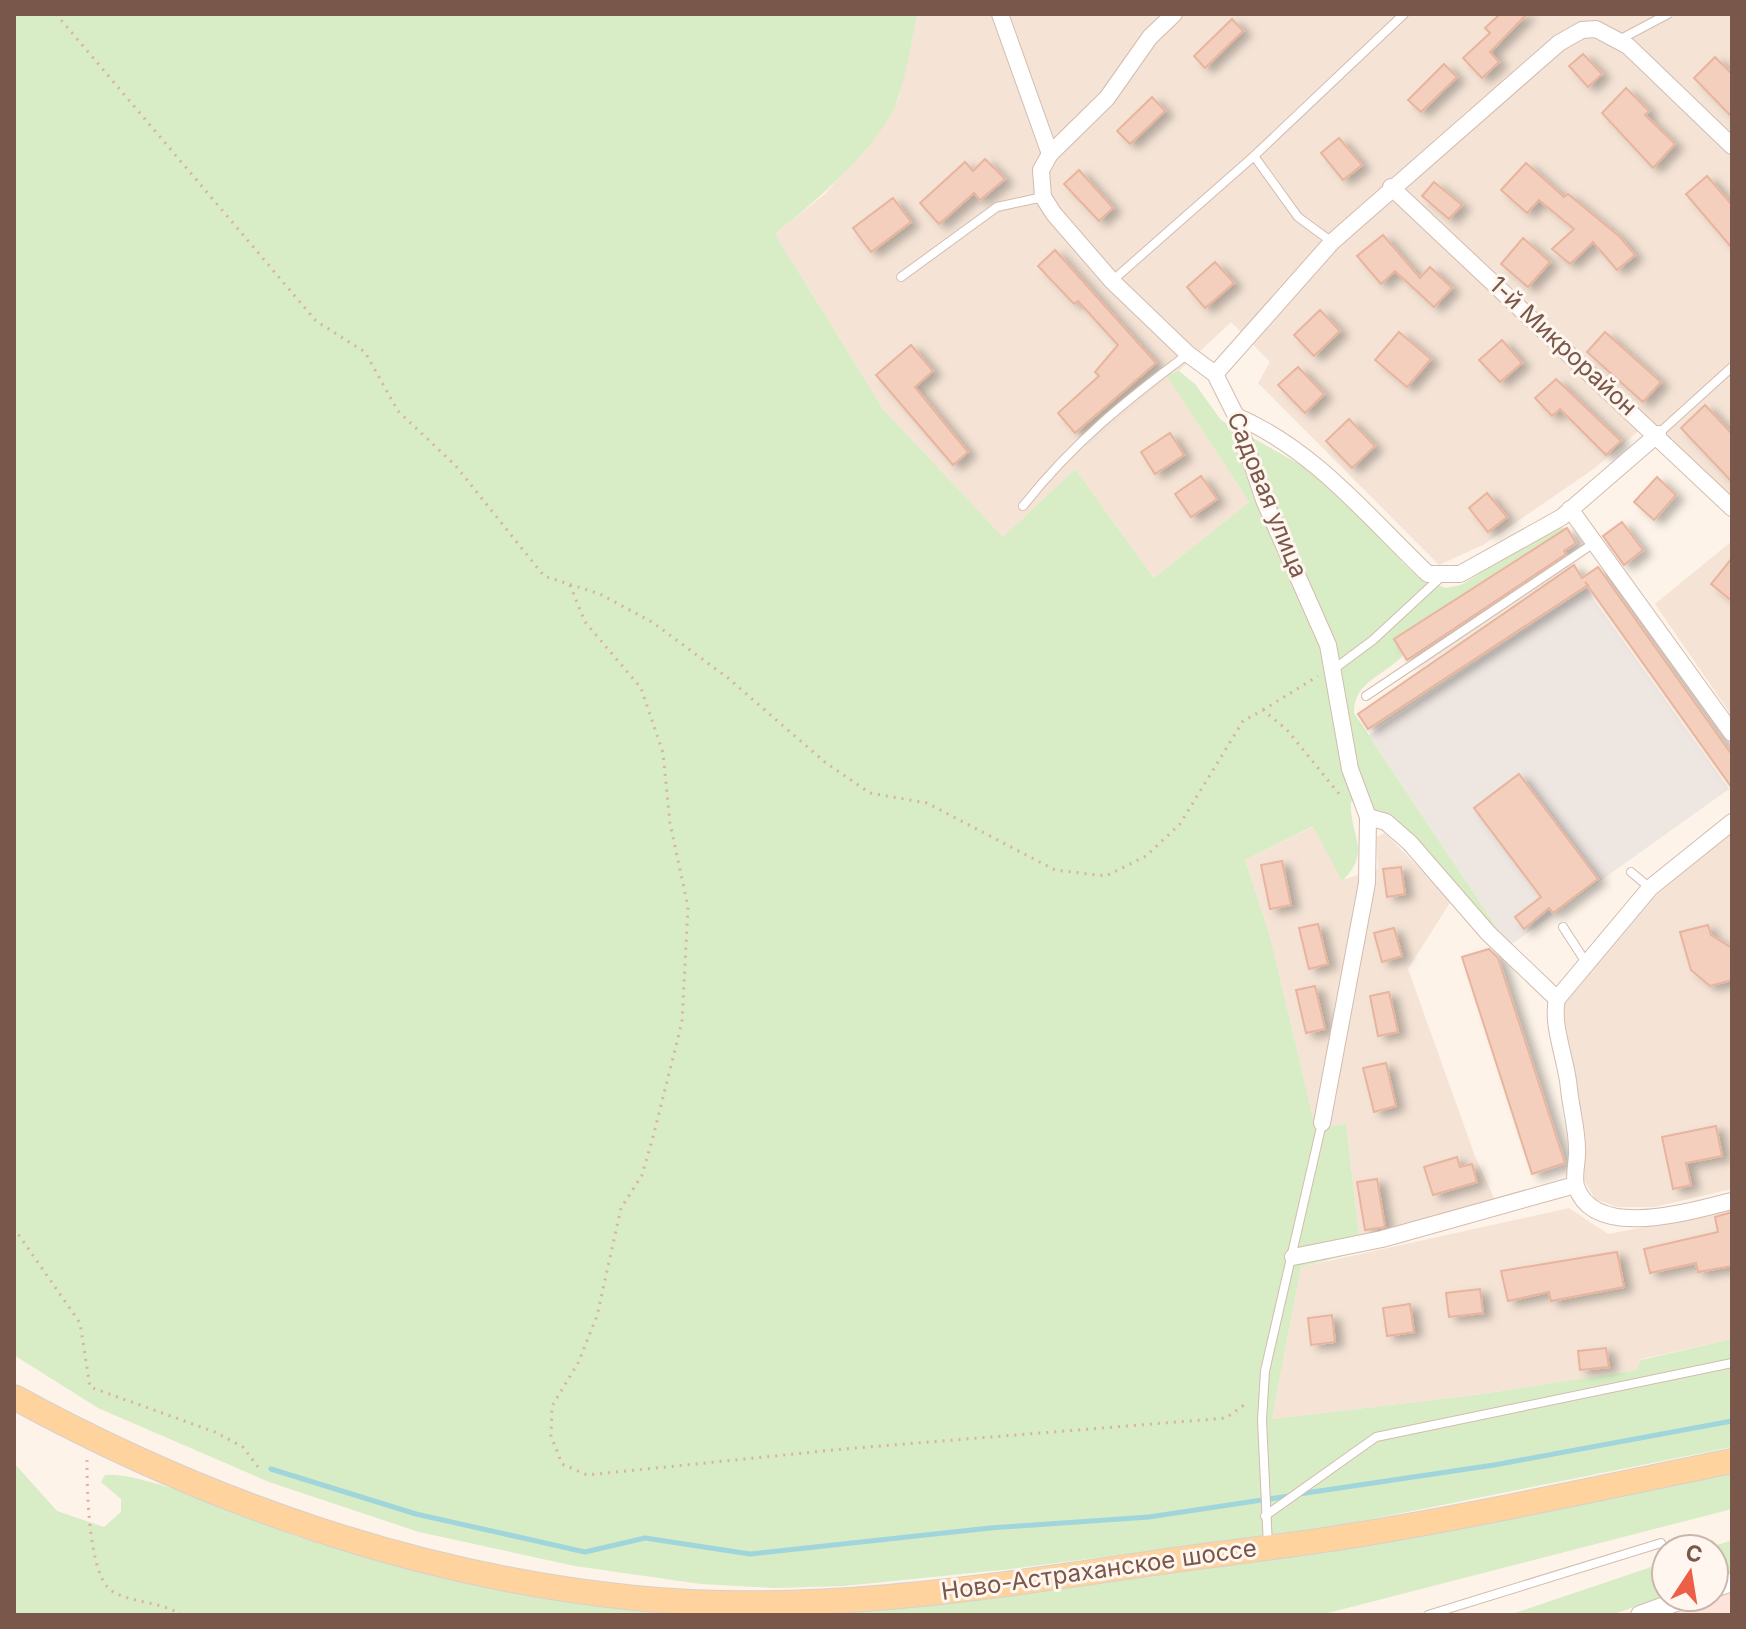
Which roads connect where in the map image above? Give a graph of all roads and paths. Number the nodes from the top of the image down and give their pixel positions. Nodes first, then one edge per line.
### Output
1 (56, 14) edge
2 (1000, 14) edge
3 (1174, 14) edge
4 (1404, 14) edge
5 (1668, 14) edge
6 (1618, 40) junction
7 (1732, 146) edge
8 (1050, 154) junction
9 (1254, 156) junction
10 (1391, 187) junction
11 (1043, 197) junction
12 (1332, 242) junction
13 (901, 277) dead end
14 (1112, 281) junction
15 (1188, 354) junction
16 (1732, 367) edge
17 (1215, 374) junction
18 (1236, 416) junction
19 (1658, 434) junction
20 (1023, 506) dead end
21 (1732, 508) edge
22 (1570, 509) junction
23 (1594, 543) junction
24 (1442, 576) junction
25 (570, 583) junction
26 (1334, 669) junction
27 (1366, 696) dead end
28 (1263, 710) junction
29 (1732, 733) edge
30 (1342, 797) dead end
31 (1368, 817) junction
32 (1732, 822) edge
33 (1631, 872) dead end
34 (1650, 888) junction
35 (1563, 927) dead end
36 (1587, 964) junction
37 (1557, 999) junction
38 (1322, 1123) joint
39 (1575, 1185) junction
40 (1732, 1201) edge
41 (14, 1228) edge
42 (1293, 1257) junction
43 (1732, 1363) edge
44 (1265, 1371) junction
45 (14, 1397) edge
46 (88, 1438) junction
47 (1732, 1461) edge
48 (261, 1471) dead end
49 (1265, 1516) junction
50 (1650, 1546) edge
51 (1268, 1547) junction
52 (182, 1615) edge
53 (1428, 1615) edge

1 - 25 path
2 - 8 street
3 - 8 street
4 - 9 lane
5 - 6 lane
6 - 7 street
6 - 10 street
8 - 11 street
9 - 12 lane
9 - 14 lane
10 - 12 street
10 - 19 street, 1-й Микрорайон
11 - 13 lane
11 - 14 street
12 - 17 street
14 - 15 street
15 - 17 street
15 - 20 lane
16 - 19 lane
17 - 18 street, Садовая улица
18 - 24 street
18 - 26 street, Садовая улица
19 - 21 street, 1-й Микрорайон
19 - 22 street
22 - 23 street
22 - 24 street
23 - 27 lane
23 - 29 street
24 - 26 lane
25 - 28 path
25 - 44 path
26 - 28 path
26 - 31 street, Садовая улица
28 - 30 path
31 - 37 street
31 - 38 street, Садовая улица
32 - 34 street
33 - 34 lane
34 - 36 street
35 - 36 lane
36 - 37 street
37 - 39 street
38 - 42 lane
39 - 40 street
39 - 42 street
41 - 48 path
42 - 44 lane
43 - 49 lane
44 - 49 lane
45 - 46 main road, Ново-Астраханское шоссе
46 - 51 main road, Ново-Астраханское шоссе
46 - 52 path
47 - 51 main road, Ново-Астраханское шоссе
49 - 51 lane
50 - 53 lane

